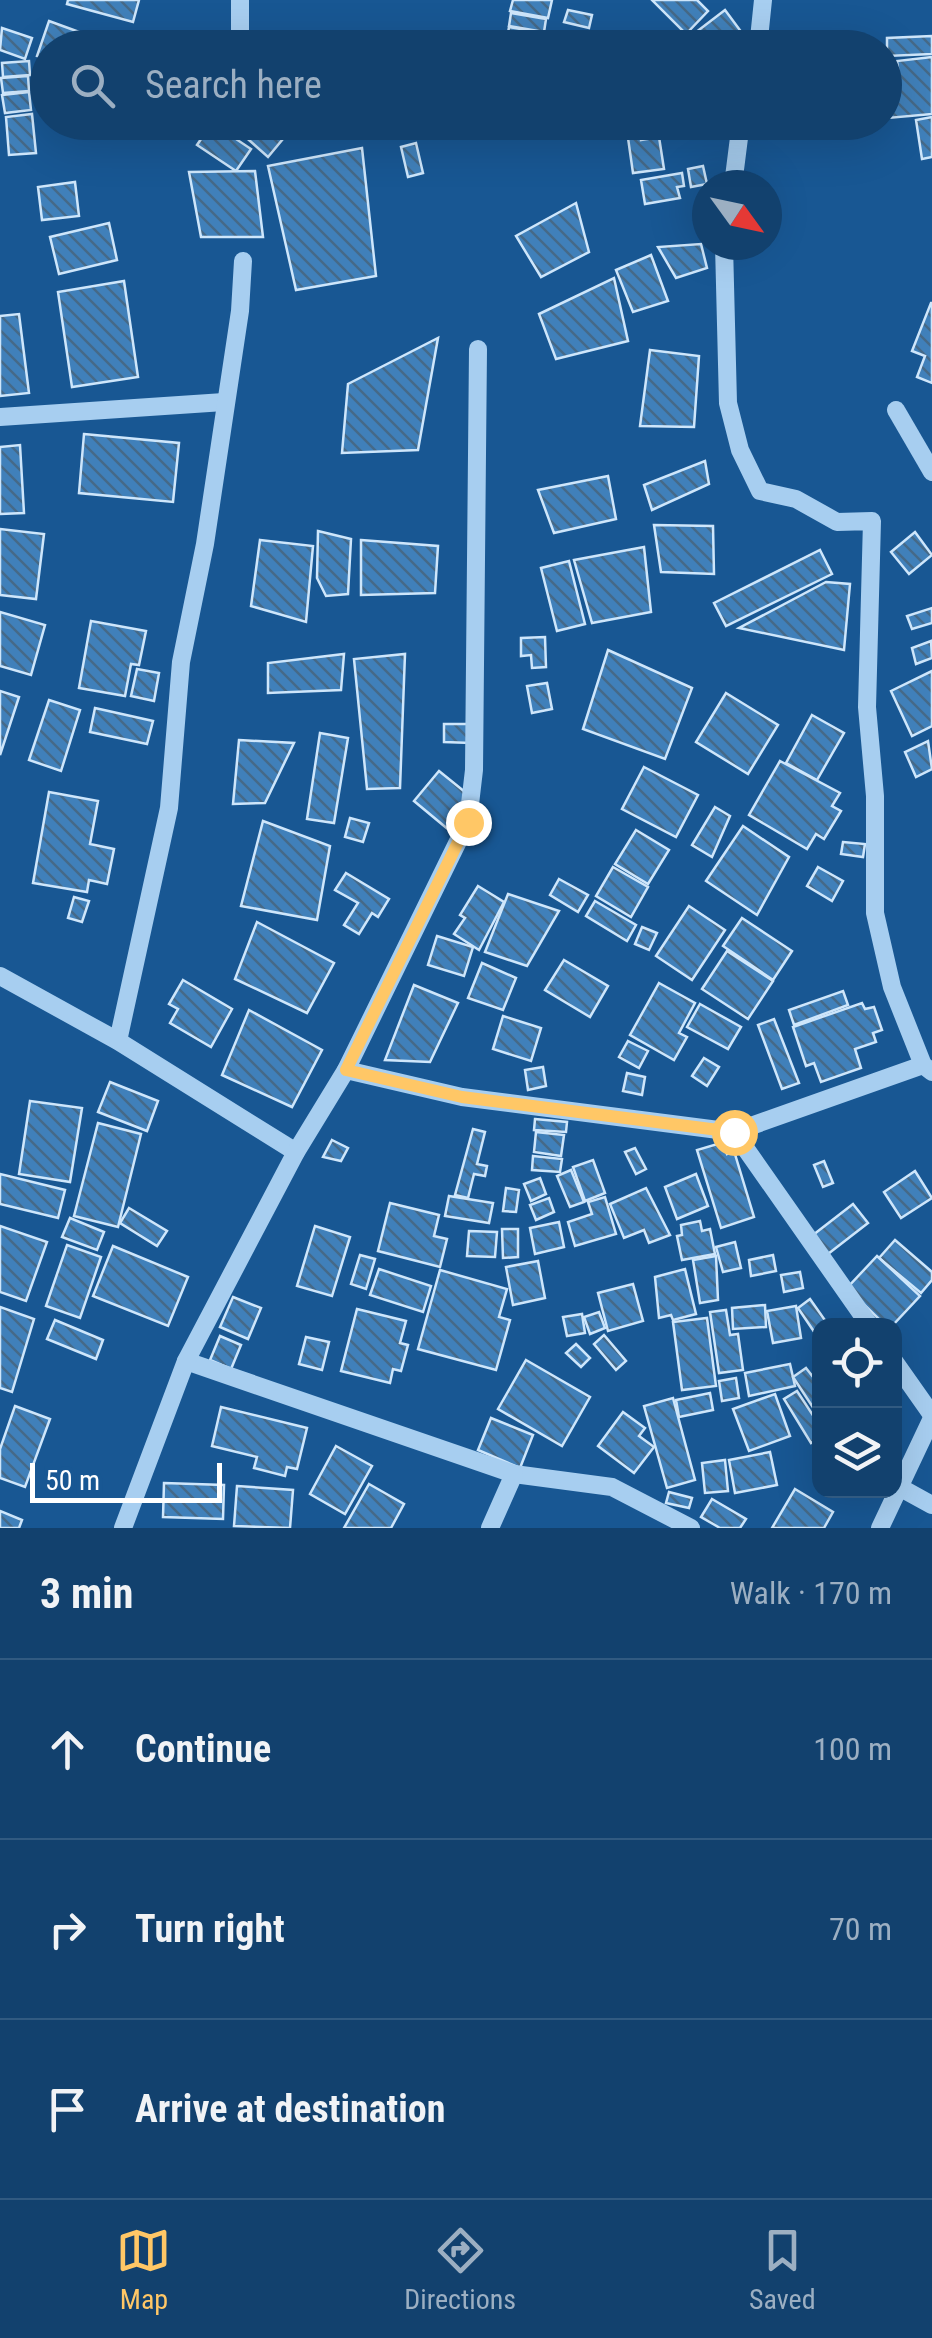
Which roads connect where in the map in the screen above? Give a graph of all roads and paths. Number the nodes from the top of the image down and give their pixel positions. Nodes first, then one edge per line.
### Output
1 (240, 0) edge
2 (763, 0) edge
3 (240, 30) edge
4 (760, 30) edge
5 (739, 140) edge
6 (735, 170) edge
7 (724, 260) edge
8 (243, 261) dead end
9 (478, 349) dead end
10 (224, 402) junction
11 (896, 410) dead end
12 (0, 417) edge
13 (932, 472) edge
14 (1, 981) edge
15 (118, 1041) junction
16 (928, 1068) edge
17 (346, 1070) junction
18 (734, 1132) junction
19 (296, 1152) junction
20 (864, 1318) edge
21 (186, 1362) junction
22 (902, 1373) edge
23 (932, 1416) edge
24 (514, 1474) junction
25 (902, 1484) edge
26 (902, 1489) edge
27 (895, 1498) edge
28 (932, 1505) edge
29 (123, 1528) edge
30 (490, 1528) edge
31 (692, 1528) edge
32 (880, 1528) edge

1 - 3 street
2 - 4 street
5 - 6 street
7 - 16 street
8 - 10 street
9 - 17 street
10 - 12 street
10 - 15 street
11 - 13 street
14 - 15 street
15 - 19 street
16 - 18 street
17 - 18 street
17 - 19 street
18 - 20 street
19 - 21 street
21 - 24 street
21 - 29 street
22 - 23 street
23 - 25 street
24 - 30 street
24 - 31 street
26 - 28 street
27 - 32 street

